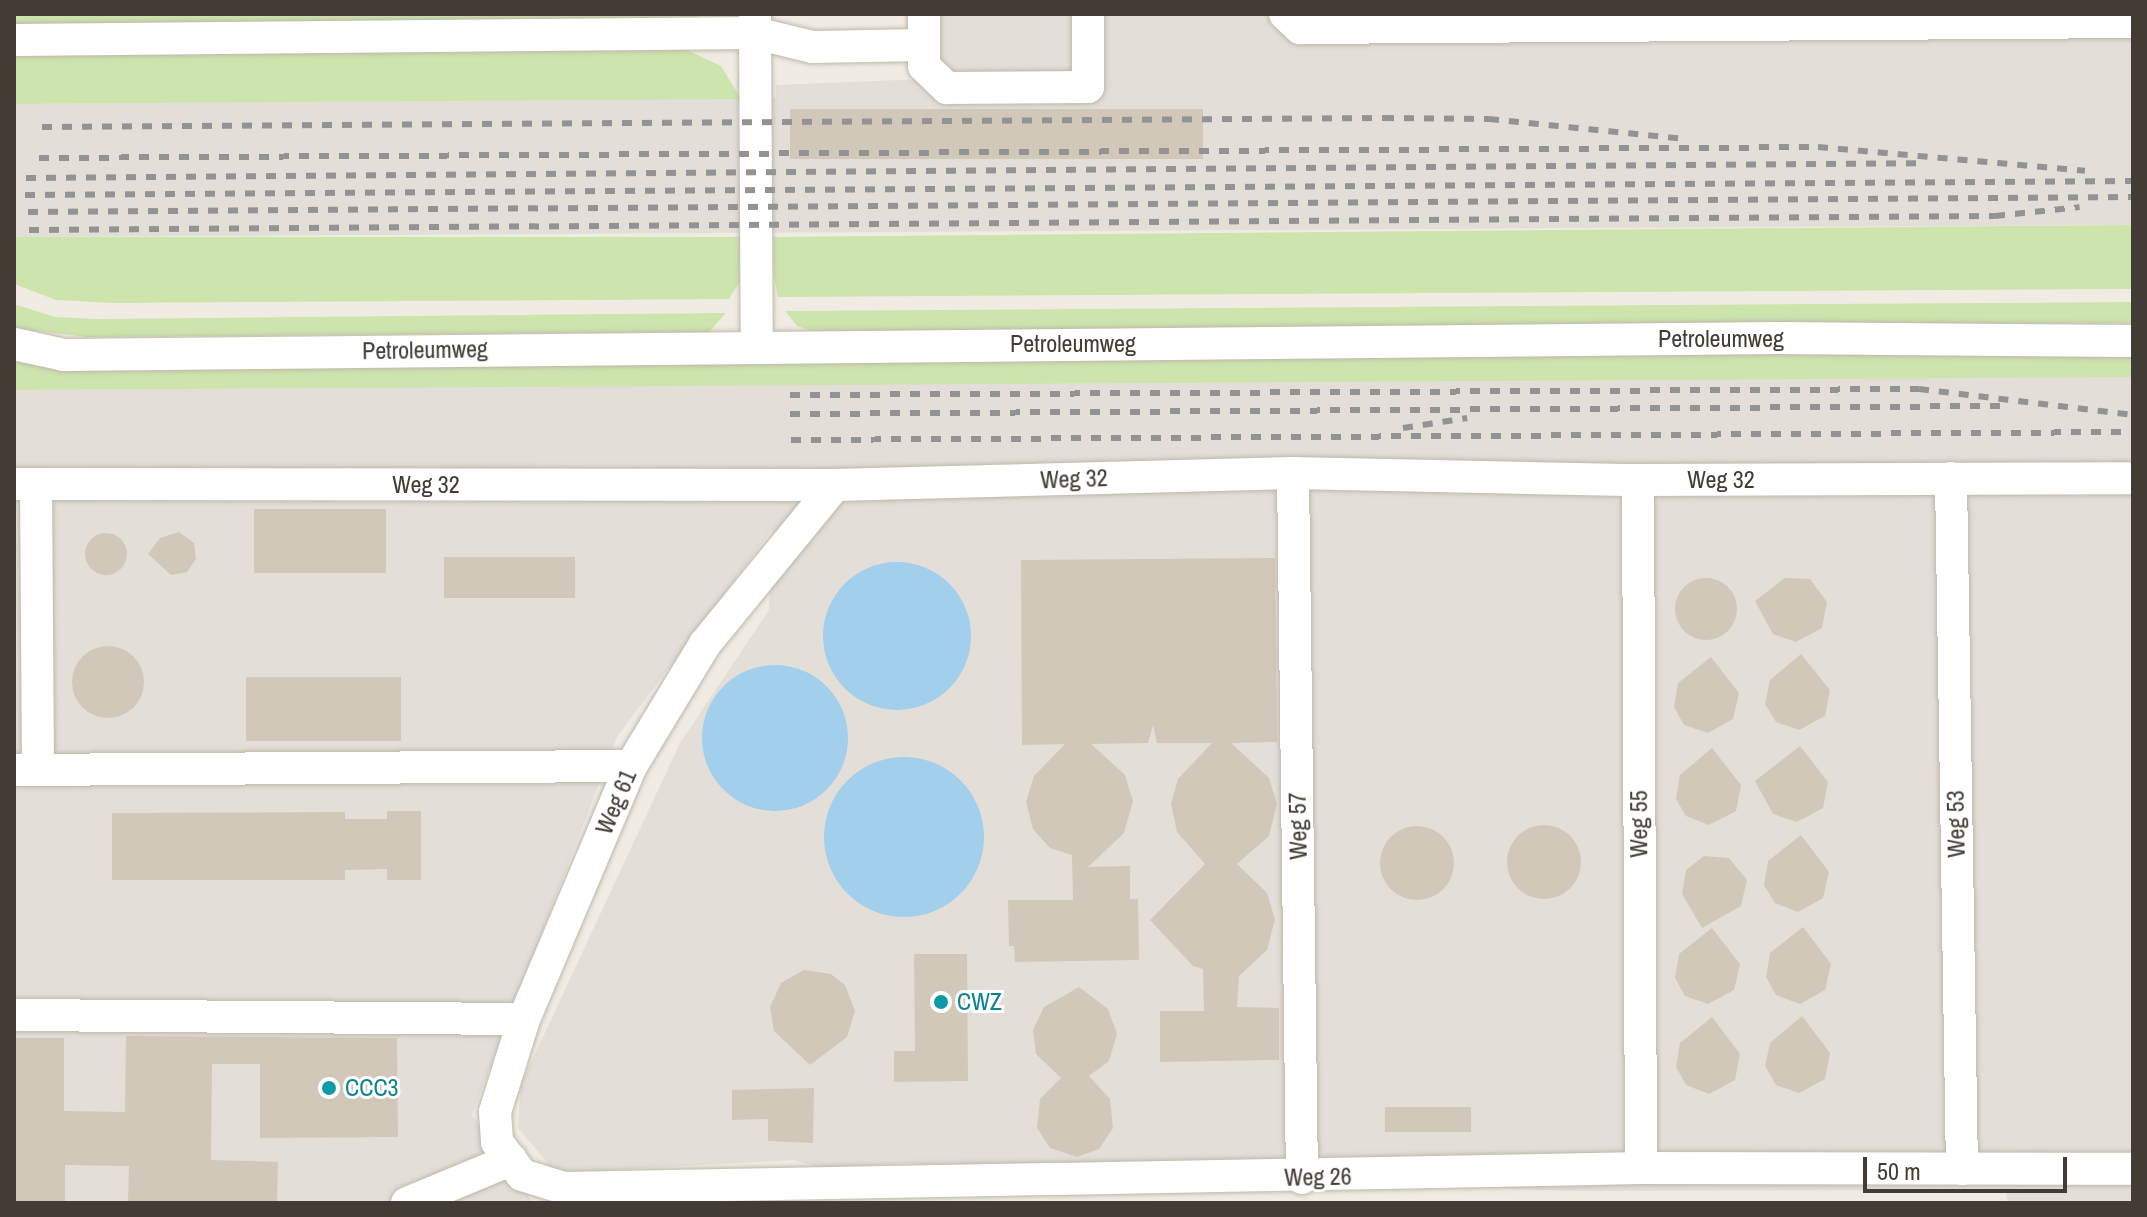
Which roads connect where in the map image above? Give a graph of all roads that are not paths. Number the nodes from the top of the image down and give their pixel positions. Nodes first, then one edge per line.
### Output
1 (1088, 14) edge
2 (1285, 14) edge
3 (760, 20) edge
4 (2133, 22) edge
5 (924, 30) edge
6 (14, 40) edge
7 (2133, 341) edge
8 (14, 344) edge
9 (757, 346) junction
10 (1293, 473) junction
11 (1951, 478) junction
12 (2133, 478) edge
13 (1638, 480) junction
14 (25, 484) edge
15 (835, 485) junction
16 (631, 766) junction
17 (26, 770) edge
18 (14, 1015) edge
19 (524, 1019) junction
20 (511, 1160) junction
21 (1641, 1168) junction
22 (1962, 1169) junction
23 (2133, 1169) edge
24 (1302, 1178) junction
25 (782, 1192) edge
26 (407, 1203) edge

1 - 5 street
2 - 4 street
3 - 5 street
3 - 6 street
3 - 9 street
7 - 9 street, Petroleumweg
8 - 9 street, Petroleumweg
10 - 13 street, Weg 32
10 - 15 street, Weg 32
10 - 24 street, Weg 57
11 - 12 street, Weg 32
11 - 13 street, Weg 32
11 - 22 street, Weg 53
13 - 21 street, Weg 55
14 - 15 street, Weg 32
14 - 17 street
15 - 16 street, Weg 61
16 - 17 street
16 - 19 street, Weg 61
18 - 19 street
19 - 20 street, Weg 61
20 - 25 street, Weg 26
20 - 26 street
21 - 22 street, Weg 26
21 - 24 street, Weg 26
22 - 23 street, Weg 26
24 - 25 street, Weg 26

